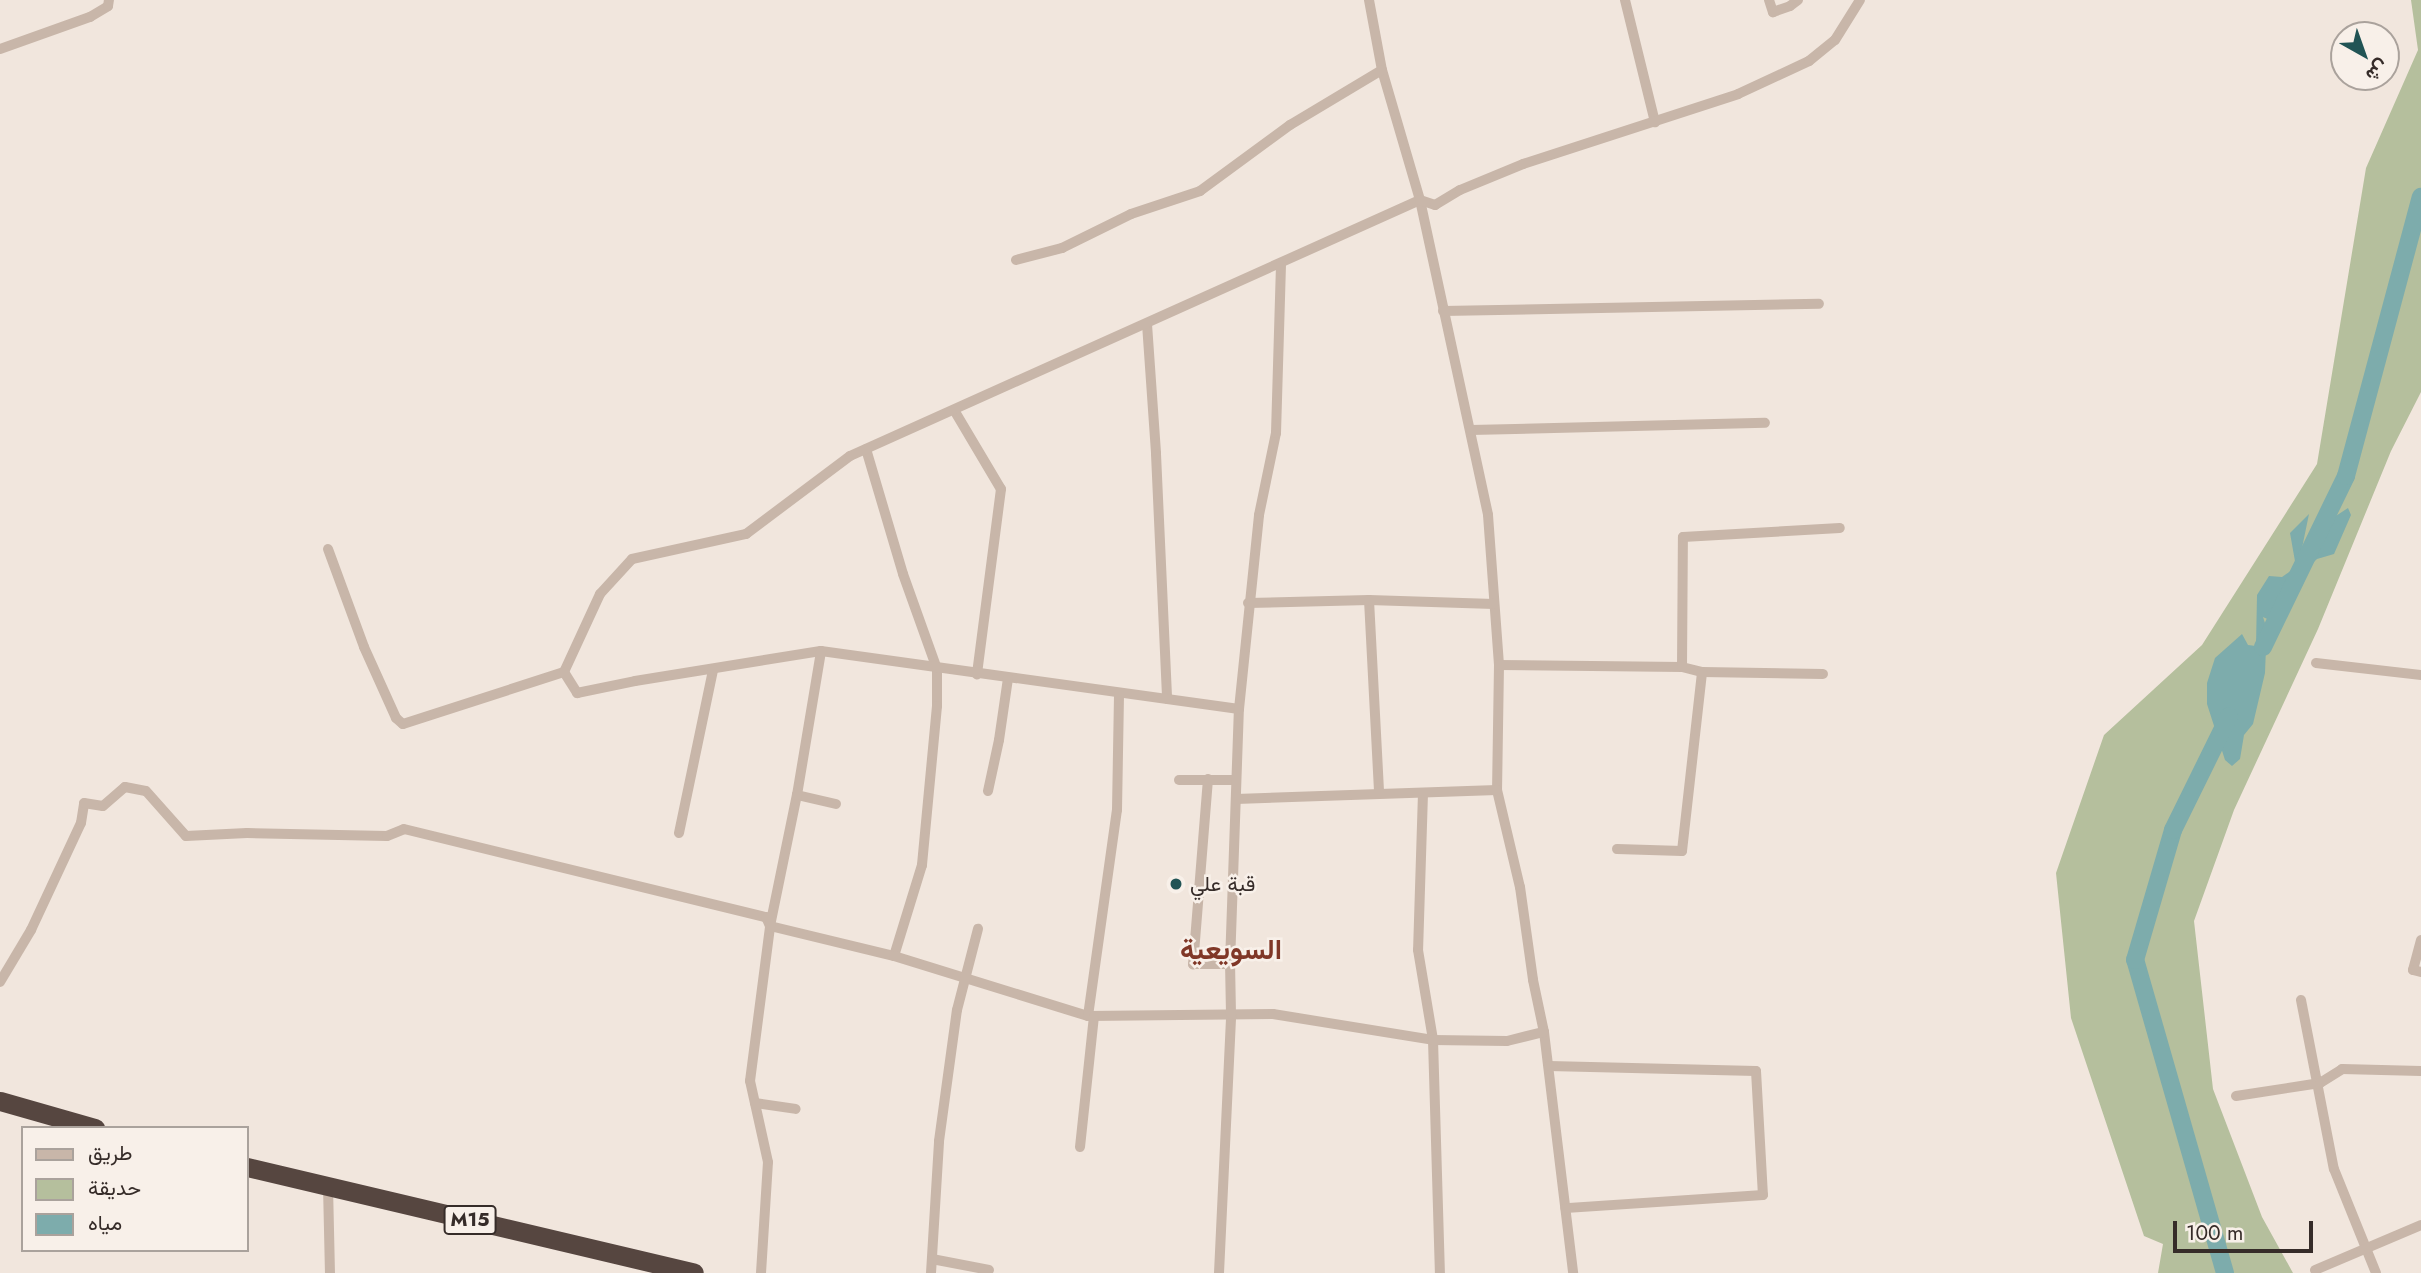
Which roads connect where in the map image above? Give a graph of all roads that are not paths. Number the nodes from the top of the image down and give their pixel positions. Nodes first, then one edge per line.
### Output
1 (108, 0) edge
2 (1369, 0) edge
3 (1625, 0) edge
4 (1769, 0) edge
5 (1798, 0) edge
6 (1860, 0) edge
7 (0, 49) edge
8 (1382, 70) junction
9 (1655, 122) junction
10 (1420, 200) junction
11 (1016, 260) dead end
12 (1281, 263) junction
13 (1819, 304) dead end
14 (1443, 311) junction
15 (1147, 324) junction
16 (954, 410) junction
17 (1765, 423) dead end
18 (1471, 430) junction
19 (866, 449) junction
20 (1840, 528) dead end
21 (328, 549) dead end
22 (1368, 600) junction
23 (1248, 603) junction
24 (1494, 604) junction
25 (821, 651) junction
26 (2316, 663) dead end
27 (1499, 665) junction
28 (1682, 667) junction
29 (937, 669) junction
30 (713, 670) junction
31 (1702, 672) junction
32 (564, 673) junction
33 (977, 674) junction
34 (1823, 674) dead end
35 (2421, 675) edge
36 (1008, 678) junction
37 (1119, 693) junction
38 (1167, 699) junction
39 (1239, 709) junction
40 (1208, 779) junction
41 (1179, 780) dead end
42 (1236, 780) junction
43 (1497, 790) junction
44 (988, 791) dead end
45 (1423, 793) junction
46 (1379, 794) junction
47 (797, 795) junction
48 (1236, 799) junction
49 (836, 804) dead end
50 (679, 833) dead end
51 (1616, 849) dead end
52 (770, 926) junction
53 (978, 929) dead end
54 (2421, 940) edge
55 (894, 956) junction
56 (1230, 964) junction
57 (2421, 972) edge
58 (966, 979) junction
59 (0, 982) edge
60 (2301, 1000) dead end
61 (1231, 1014) junction
62 (1091, 1016) junction
63 (1544, 1032) junction
64 (1433, 1040) junction
65 (1549, 1066) junction
66 (2421, 1071) edge
67 (2319, 1083) junction
68 (2236, 1096) dead end
69 (0, 1101) edge
70 (755, 1103) junction
71 (796, 1109) dead end
72 (87, 1126) edge
73 (1080, 1147) dead end
74 (248, 1167) edge
75 (328, 1186) junction
76 (1565, 1208) junction
77 (2421, 1225) edge
78 (2365, 1248) junction
79 (932, 1259) junction
80 (989, 1270) dead end
81 (2315, 1270) dead end
82 (330, 1273) edge
83 (694, 1273) edge
84 (761, 1273) edge
85 (931, 1273) edge
86 (1219, 1273) edge
87 (1440, 1273) edge
88 (1573, 1273) edge
89 (2376, 1273) edge

1 - 7 street
2 - 8 street
3 - 9 street
4 - 5 street
6 - 9 street
8 - 10 street
8 - 11 street
9 - 10 street
10 - 12 street
10 - 14 street
12 - 15 street
12 - 23 street
13 - 14 street
14 - 18 street
15 - 16 street
15 - 38 street
16 - 19 street
16 - 33 street
17 - 18 street
18 - 24 street
19 - 29 street
19 - 32 street
20 - 28 street
21 - 32 street
22 - 23 street
22 - 24 street
22 - 46 street
23 - 39 street
24 - 27 street
25 - 29 street
25 - 30 street
25 - 47 street
26 - 35 street
27 - 28 street
27 - 43 street
28 - 31 street
29 - 33 street
29 - 55 street
30 - 32 street
30 - 50 street
31 - 34 street
31 - 51 street
33 - 36 street
36 - 37 street
36 - 44 street
37 - 38 street
37 - 62 street
38 - 39 street
39 - 42 street
40 - 41 street
40 - 42 street
40 - 56 street
42 - 48 street
43 - 45 street
43 - 63 street
45 - 46 street
45 - 64 street
46 - 48 street
47 - 49 street
47 - 52 street
48 - 56 street
52 - 55 street
52 - 59 street
52 - 70 street
53 - 58 street
54 - 57 street
55 - 58 street
56 - 61 street
58 - 62 street
58 - 79 street
60 - 67 street
61 - 62 street
61 - 64 street
61 - 86 street
62 - 73 street
63 - 64 street
63 - 65 street
64 - 87 street
65 - 76 street
65 - 76 street
66 - 67 street
67 - 68 street
67 - 78 street
69 - 72 highway
70 - 71 street
70 - 84 street
74 - 75 highway, M15
75 - 82 street
75 - 83 highway, M15
76 - 88 street
77 - 78 street
78 - 81 street
78 - 89 street
79 - 80 street
79 - 85 street

